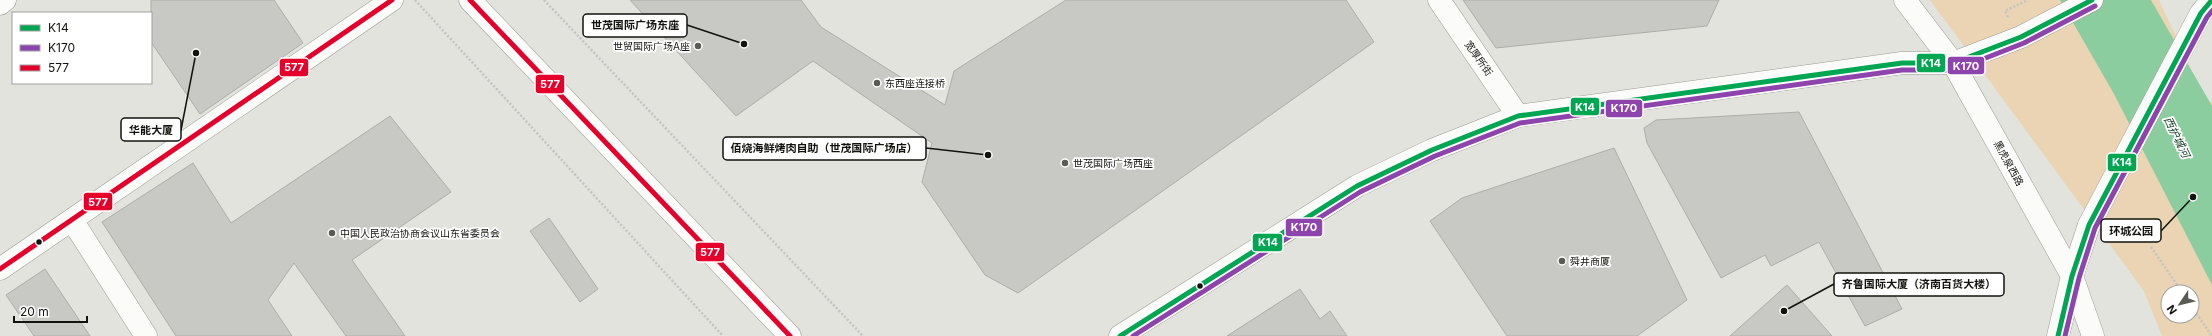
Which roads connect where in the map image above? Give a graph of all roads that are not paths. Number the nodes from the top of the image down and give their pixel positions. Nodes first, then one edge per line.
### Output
1 (5, 0) edge
2 (392, 0) edge
3 (470, 0) edge
4 (1439, 0) edge
5 (1905, 0) edge
6 (2092, 0) edge
7 (2212, 0) edge
8 (0, 4) edge
9 (1953, 63) junction
10 (1518, 116) junction
11 (72, 220) junction
12 (0, 269) edge
13 (2072, 276) junction
14 (146, 336) edge
15 (790, 336) edge
16 (1120, 336) edge
17 (2058, 336) edge
18 (2094, 336) edge

1 - 8 main road
2 - 11 main road
3 - 15 main road
4 - 10 main road, 宽厚所街
5 - 9 main road, 黑虎泉西路
6 - 9 main road
7 - 13 main road, bridge
9 - 10 main road
9 - 13 main road, 黑虎泉西路
10 - 16 main road
11 - 12 main road
11 - 14 main road
13 - 17 main road
13 - 18 main road, 黑虎泉西路

